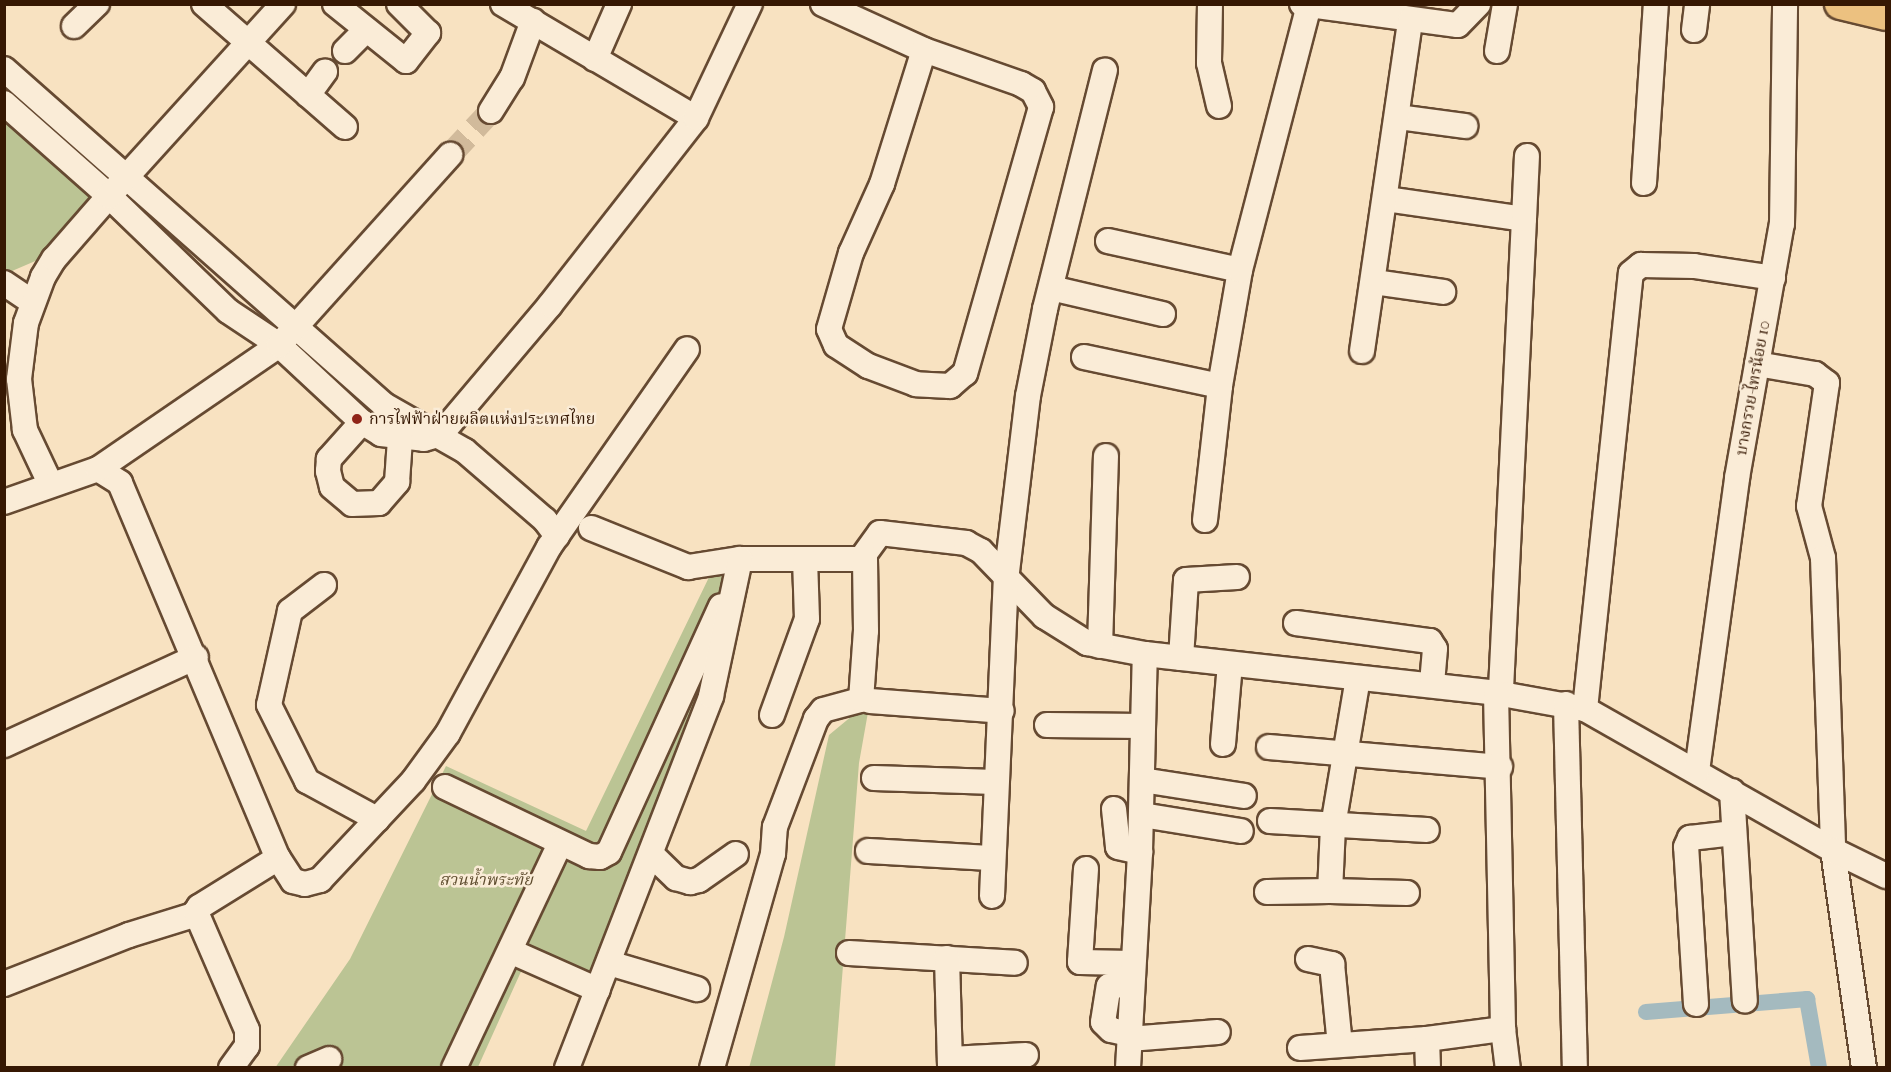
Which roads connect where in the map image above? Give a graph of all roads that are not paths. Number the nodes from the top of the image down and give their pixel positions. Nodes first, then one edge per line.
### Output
1 (96, 4) edge
2 (204, 4) edge
3 (283, 4) edge
4 (335, 4) edge
5 (399, 4) edge
6 (503, 4) edge
7 (619, 4) edge
8 (750, 4) edge
9 (823, 4) edge
10 (1210, 4) edge
11 (1478, 4) edge
12 (1505, 4) edge
13 (1656, 4) edge
14 (1697, 4) edge
15 (1785, 4) edge
16 (1840, 4) edge
17 (1305, 5) edge
18 (529, 14) edge
19 (1887, 15) edge
20 (1410, 20) junction
21 (74, 26) dead end
22 (366, 30) junction
23 (1694, 30) dead end
24 (248, 43) junction
25 (924, 50) junction
26 (345, 51) dead end
27 (1497, 51) dead end
28 (595, 59) junction
29 (4, 69) edge
30 (1105, 70) dead end
31 (325, 72) dead end
32 (308, 94) junction
33 (4, 103) edge
34 (1219, 106) dead end
35 (491, 111) tunnel mouth
36 (1398, 117) junction
37 (696, 118) junction
38 (1465, 126) dead end
39 (345, 127) dead end
40 (450, 155) tunnel mouth
41 (1527, 156) dead end
42 (127, 177) junction
43 (1644, 183) dead end
44 (109, 196) junction
45 (1386, 200) junction
46 (1524, 219) junction
47 (1108, 241) dead end
48 (1240, 270) junction
49 (1773, 278) junction
50 (1374, 282) junction
51 (4, 283) edge
52 (1051, 288) junction
53 (1443, 292) dead end
54 (32, 302) junction
55 (1163, 314) dead end
56 (296, 327) junction
57 (279, 345) junction
58 (687, 349) dead end
59 (1362, 351) dead end
60 (1084, 357) dead end
61 (1757, 364) junction
62 (1220, 386) junction
63 (362, 422) junction
64 (441, 434) junction
65 (400, 439) junction
66 (1106, 456) dead end
67 (98, 469) junction
68 (50, 483) junction
69 (4, 502) edge
70 (1205, 520) dead end
71 (591, 528) dead end
72 (557, 536) junction
73 (865, 556) junction
74 (805, 560) junction
75 (740, 566) junction
76 (1237, 577) dead end
77 (1006, 580) junction
78 (324, 585) dead end
79 (1296, 623) dead end
80 (1100, 646) junction
81 (1145, 654) junction
82 (196, 657) junction
83 (1181, 658) junction
84 (1230, 663) junction
85 (1358, 678) junction
86 (1432, 686) junction
87 (1499, 693) junction
88 (870, 701) dead end
89 (1575, 707) junction
90 (1002, 711) junction
91 (772, 715) dead end
92 (1047, 725) dead end
93 (1143, 726) junction
94 (1223, 744) dead end
95 (4, 745) edge
96 (1269, 747) dead end
97 (1345, 753) junction
98 (1500, 768) junction
99 (1697, 771) junction
100 (874, 778) dead end
101 (1142, 780) junction
102 (995, 782) junction
103 (445, 787) dead end
104 (1731, 791) junction
105 (1244, 796) dead end
106 (1114, 809) dead end
107 (1142, 815) junction
108 (377, 819) junction
109 (1270, 821) dead end
110 (1333, 826) junction
111 (1427, 830) dead end
112 (1241, 831) dead end
113 (1734, 833) junction
114 (560, 844) junction
115 (1833, 850) junction
116 (868, 851) dead end
117 (1140, 852) junction
118 (651, 854) junction
119 (736, 854) dead end
120 (278, 858) junction
121 (991, 858) junction
122 (1086, 869) dead end
123 (1887, 876) edge
124 (1330, 891) junction
125 (1267, 892) dead end
126 (1407, 893) dead end
127 (992, 896) dead end
128 (197, 914) junction
129 (510, 951) junction
130 (849, 953) dead end
131 (947, 958) junction
132 (1308, 959) dead end
133 (609, 963) junction
134 (1015, 963) dead end
135 (1132, 974) junction
136 (4, 984) edge
137 (697, 989) dead end
138 (598, 990) junction
139 (1745, 1001) dead end
140 (1696, 1004) dead end
141 (1503, 1029) junction
142 (1218, 1032) dead end
143 (1129, 1037) junction
144 (1427, 1040) junction
145 (1341, 1046) junction
146 (1300, 1048) dead end
147 (1026, 1055) dead end
148 (950, 1063) edge
149 (231, 1068) edge
150 (454, 1068) edge
151 (567, 1068) edge
152 (712, 1068) edge
153 (1128, 1068) edge
154 (1428, 1068) edge
155 (1508, 1068) edge
156 (1575, 1068) edge
157 (1864, 1068) edge

1 - 21 street
2 - 24 street
3 - 24 street
4 - 22 street
5 - 22 street
6 - 18 street
7 - 28 street
8 - 37 street
9 - 25 street
10 - 34 street
11 - 20 street
12 - 27 street
13 - 43 street
14 - 23 street
15 - 49 street, บางกรวย-ไทรน้อย 10
16 - 19 main road
17 - 20 street
17 - 48 street
18 - 28 street
18 - 35 street
20 - 36 street
22 - 26 street
24 - 32 street
24 - 42 street
25 - 25 street
28 - 37 street
29 - 42 street
30 - 52 street
31 - 32 street
32 - 39 street
33 - 44 street
36 - 38 street
36 - 45 street
37 - 64 street
40 - 56 street
41 - 46 street
42 - 44 street
42 - 56 street
44 - 54 street
44 - 57 street
45 - 46 street
45 - 50 street
46 - 87 street
47 - 48 street
48 - 62 street
49 - 61 street, บางกรวย-ไทรน้อย 10
49 - 89 street
50 - 53 street
50 - 59 street
51 - 54 street
52 - 55 street
52 - 77 street
54 - 68 street
56 - 57 street
56 - 64 street
57 - 63 street
57 - 67 street
58 - 72 street
60 - 62 street
61 - 99 street, บางกรวย-ไทรน้อย 10
61 - 115 street
62 - 70 street
63 - 65 street
63 - 65 street
64 - 65 street
64 - 72 street
66 - 80 street
67 - 68 street
67 - 82 street
68 - 69 street
71 - 75 street
72 - 108 street
73 - 74 street
73 - 77 street
73 - 152 street
74 - 75 street
74 - 91 street
75 - 114 street
75 - 118 street
76 - 83 street
77 - 80 street
77 - 90 street
78 - 108 street
79 - 86 street
80 - 81 street
81 - 83 street
81 - 93 street
82 - 95 street
82 - 120 street
83 - 84 street
84 - 85 street
84 - 94 street
85 - 86 street
85 - 97 street
86 - 87 street
87 - 89 street
87 - 98 street
88 - 90 street
89 - 99 street
89 - 156 street
90 - 102 street
92 - 93 street
93 - 101 street
96 - 97 street
97 - 98 street
97 - 110 street
98 - 141 street
99 - 104 street
100 - 102 street
101 - 105 street
101 - 107 street
102 - 121 street
103 - 114 street
104 - 113 street
104 - 115 street
106 - 117 street
107 - 112 street
107 - 117 street
108 - 120 street
109 - 110 street
110 - 111 street
110 - 124 street
113 - 139 street
113 - 140 street
114 - 129 street
115 - 123 street
115 - 157 street
116 - 121 street
117 - 135 street
118 - 119 street
118 - 133 street
120 - 128 street
121 - 127 street
122 - 135 street
124 - 125 street
124 - 126 street
128 - 136 street
128 - 149 street
129 - 138 street
129 - 150 street
130 - 131 street
131 - 134 street
131 - 148 street
132 - 145 street
133 - 137 street
133 - 138 street
135 - 143 street
138 - 151 street
141 - 144 street
141 - 155 street
142 - 143 street
143 - 153 street
144 - 145 street
144 - 154 street
145 - 146 street
147 - 148 street

